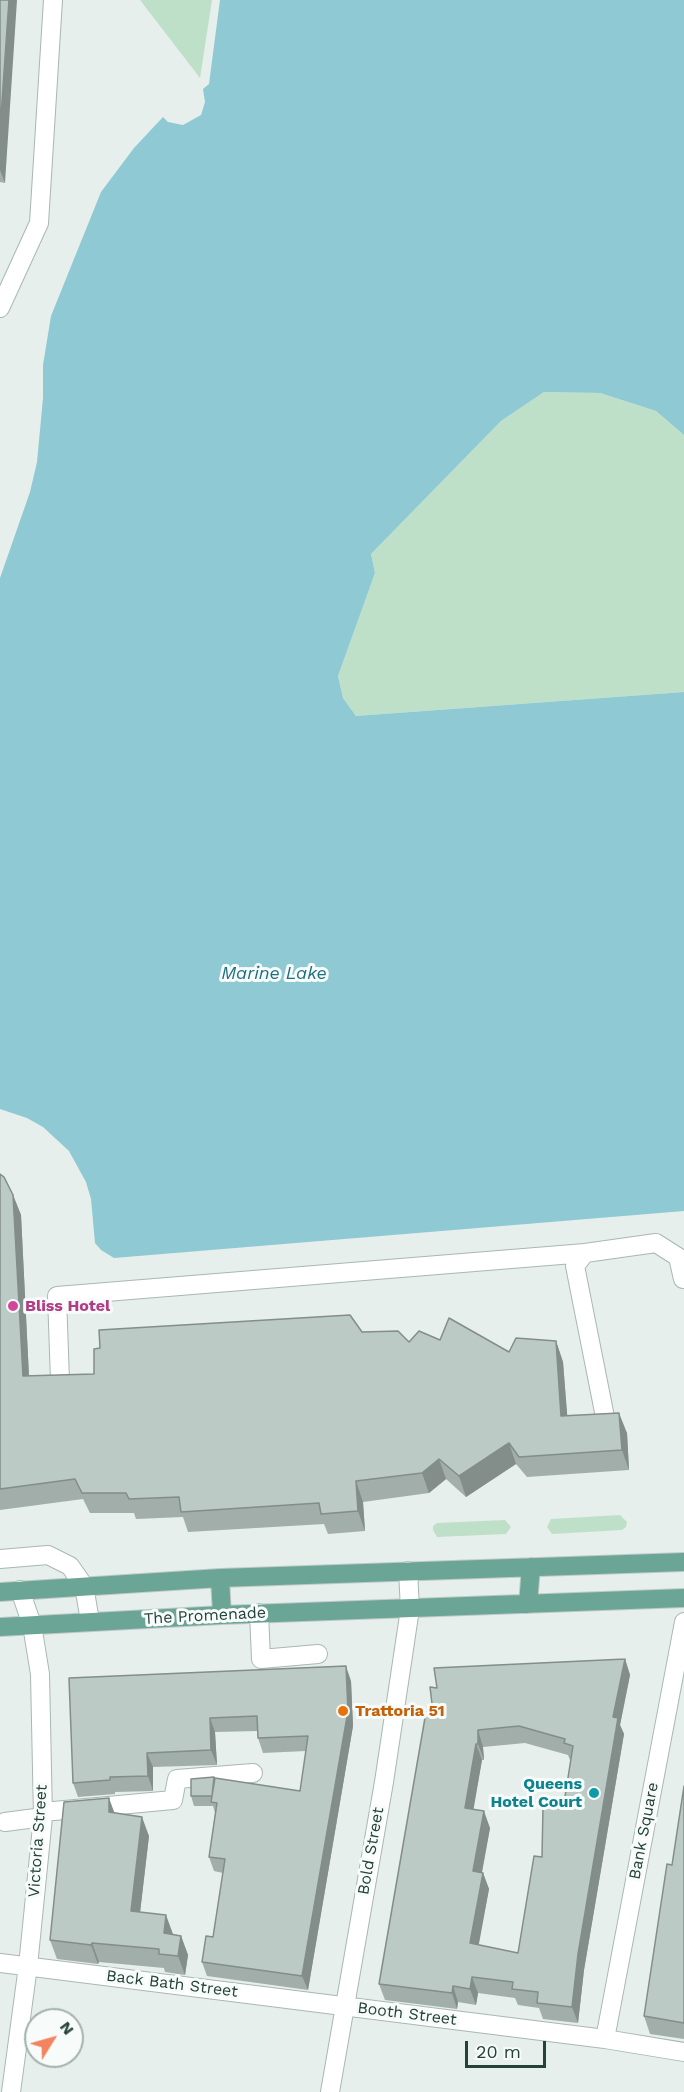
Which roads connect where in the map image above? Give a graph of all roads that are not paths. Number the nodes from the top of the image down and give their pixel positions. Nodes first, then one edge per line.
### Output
1 (53, 0) edge
2 (0, 308) edge
3 (585, 1253) junction
4 (684, 1280) edge
5 (60, 1381) edge
6 (605, 1417) edge
7 (684, 1554) edge
8 (0, 1559) edge
9 (684, 1563) edge
10 (531, 1567) junction
11 (408, 1572) junction
12 (220, 1578) junction
13 (84, 1586) junction
14 (20, 1590) junction
15 (0, 1592) edge
16 (684, 1598) edge
17 (528, 1604) junction
18 (410, 1609) junction
19 (259, 1613) junction
20 (222, 1615) junction
21 (90, 1622) junction
22 (684, 1622) edge
23 (32, 1625) junction
24 (0, 1627) edge
25 (318, 1654) dead end
26 (253, 1773) dead end
27 (43, 1814) junction
28 (5, 1822) dead end
29 (0, 1963) edge
30 (28, 1966) junction
31 (344, 2006) junction
32 (605, 2040) junction
33 (684, 2052) edge
34 (11, 2092) edge
35 (330, 2092) edge

1 - 2 street
3 - 4 street
3 - 5 street
3 - 6 street
7 - 9 street
8 - 13 street
9 - 10 main road
10 - 11 main road
10 - 17 main road
11 - 12 main road
11 - 18 street
12 - 13 main road
12 - 20 main road
13 - 14 main road
13 - 21 street
14 - 15 main road
14 - 23 street, Victoria Street
16 - 17 main road, The Promenade
17 - 18 main road, The Promenade
18 - 19 main road, The Promenade
18 - 31 street, Bold Street
19 - 20 main road, The Promenade
19 - 25 street
20 - 21 main road, The Promenade
21 - 23 main road, The Promenade
22 - 32 street, Bank Square
23 - 24 main road, The Promenade
23 - 27 street, Victoria Street
26 - 27 street
27 - 28 street
27 - 30 street, Victoria Street
29 - 30 street, Back Bath Street
30 - 31 street, Back Bath Street
30 - 34 street, Victoria Street
31 - 32 street, Booth Street
31 - 35 street, Bold Street
32 - 33 street, Booth Street

